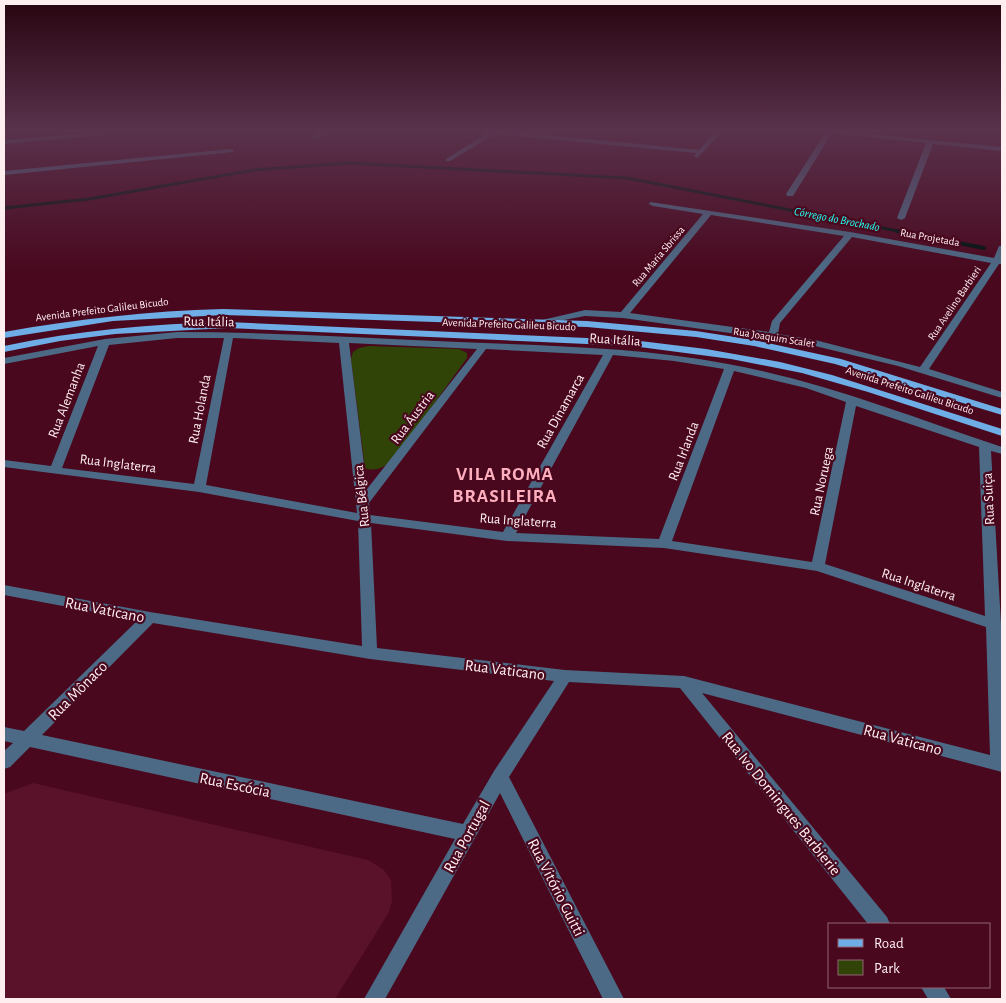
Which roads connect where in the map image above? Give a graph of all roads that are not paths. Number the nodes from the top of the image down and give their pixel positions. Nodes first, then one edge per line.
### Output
1 (801, 177) edge
2 (917, 177) edge
3 (790, 194) dead end
4 (652, 204) dead end
5 (709, 212) junction
6 (901, 218) dead end
7 (850, 234) junction
8 (1002, 248) edge
9 (1000, 261) edge
10 (623, 315) junction
11 (541, 323) junction
12 (229, 335) junction
13 (4, 336) edge
14 (773, 336) junction
15 (344, 340) junction
16 (105, 342) junction
17 (484, 346) junction
18 (4, 349) edge
19 (610, 352) junction
20 (4, 361) edge
21 (730, 368) junction
22 (923, 370) junction
23 (1002, 395) edge
24 (852, 400) junction
25 (1002, 412) edge
26 (1002, 433) edge
27 (985, 444) junction
28 (1002, 450) edge
29 (4, 464) edge
30 (55, 470) junction
31 (199, 488) junction
32 (362, 503) junction
33 (364, 518) junction
34 (507, 537) junction
35 (664, 544) junction
36 (818, 568) junction
37 (4, 590) edge
38 (150, 617) junction
39 (994, 624) junction
40 (370, 653) junction
41 (565, 676) junction
42 (684, 682) junction
43 (4, 734) edge
44 (27, 739) junction
45 (4, 762) edge
46 (1000, 764) edge
47 (500, 776) junction
48 (467, 833) junction
49 (879, 923) edge
50 (932, 988) edge
51 (374, 999) edge
52 (614, 999) edge
53 (941, 999) edge

1 - 3 street
2 - 6 street
4 - 5 street, Rua Projetada
5 - 7 street, Rua Projetada
5 - 10 street, Rua Maria Sbrissa
7 - 9 street, Rua Projetada
7 - 14 street
8 - 9 street, Rua Avelino Barbieri
9 - 22 street, Rua Avelino Barbieri
10 - 11 street, Rua Joaquim Scalet
10 - 14 street, Rua Joaquim Scalet
11 - 13 main road, Avenida Prefeito Galileu Bicudo
11 - 25 main road, Avenida Prefeito Galileu Bicudo
12 - 15 street, Rua Itália
12 - 16 street, Rua Itália
12 - 31 street, Rua Holanda
14 - 22 street, Rua Joaquim Scalet
15 - 17 street, Rua Itália
15 - 32 street, Rua Bélgica
16 - 20 street, Rua Itália
16 - 30 street, Rua Alemanha
17 - 19 street, Rua Itália
17 - 32 street, Rua Áustria
18 - 26 main road, Avenida Prefeito Galileu Bicudo
19 - 21 street, Rua Itália
19 - 34 street, Rua Dinamarca
21 - 24 street, Rua Itália
21 - 35 street, Rua Irlanda
22 - 23 street, Rua Joaquim Scalet
24 - 27 street, Rua Itália
24 - 36 street, Rua Noruega
27 - 28 street, Rua Itália
27 - 39 street, Rua Suiça
29 - 30 street, Rua Inglaterra
30 - 31 street, Rua Inglaterra
31 - 33 street, Rua Inglaterra
32 - 33 street, Rua Bélgica
33 - 34 street, Rua Inglaterra
33 - 40 street, Rua Bélgica
34 - 35 street, Rua Inglaterra
35 - 36 street, Rua Inglaterra
36 - 39 street, Rua Inglaterra
37 - 38 street, Rua Vaticano
38 - 40 street, Rua Vaticano
38 - 44 street, Rua Mônaco
39 - 46 street, Rua Suiça
40 - 41 street, Rua Vaticano
41 - 42 street, Rua Vaticano
41 - 47 street, Rua Portugal
42 - 46 street, Rua Vaticano
42 - 49 street, Rua Ivo Domingues Barbierie
43 - 44 street, Rua Escócia
44 - 45 street, Rua Mônaco
44 - 48 street, Rua Escócia
47 - 48 street, Rua Portugal
47 - 52 street, Rua Vitório Guitti
48 - 51 street, Rua Portugal
50 - 53 street

